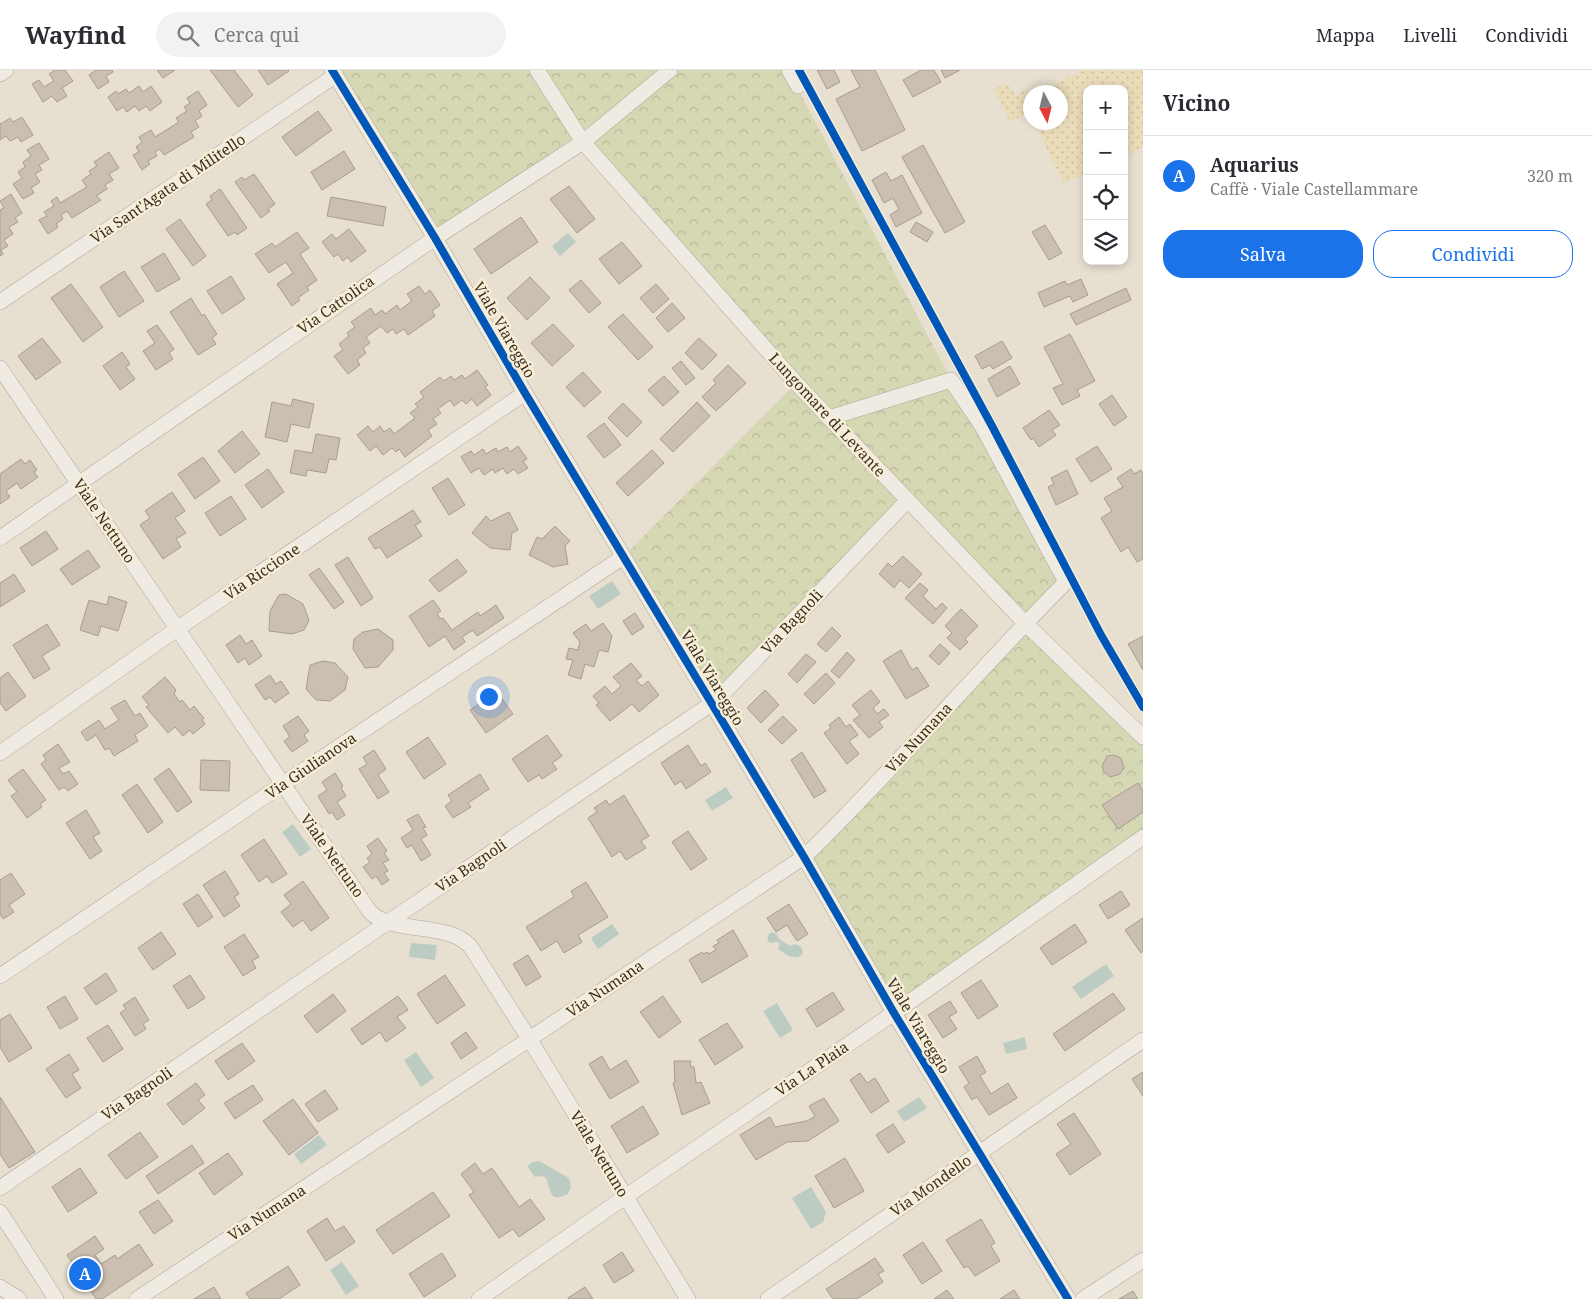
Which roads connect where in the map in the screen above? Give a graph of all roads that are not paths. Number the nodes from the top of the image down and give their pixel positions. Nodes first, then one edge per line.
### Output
1 (6, 70) edge
2 (537, 70) edge
3 (670, 70) edge
4 (790, 70) edge
5 (334, 73) edge
6 (0, 74) edge
7 (798, 86) dead end
8 (583, 142) junction
9 (434, 238) junction
10 (0, 302) edge
11 (0, 368) edge
12 (525, 394) junction
13 (829, 418) junction
14 (79, 483) junction
15 (907, 501) junction
16 (0, 538) edge
17 (623, 557) junction
18 (1025, 623) junction
19 (177, 629) junction
20 (711, 704) junction
21 (1143, 738) edge
22 (0, 753) edge
23 (283, 784) junction
24 (1143, 837) edge
25 (804, 857) junction
26 (388, 922) junction
27 (0, 976) edge
28 (894, 1013) junction
29 (530, 1040) junction
30 (1143, 1040) edge
31 (980, 1153) junction
32 (0, 1188) edge
33 (625, 1197) junction
34 (0, 1212) edge
35 (1143, 1260) edge
36 (0, 1287) edge
37 (19, 1299) edge
38 (56, 1299) edge
39 (137, 1299) edge
40 (479, 1299) edge
41 (688, 1299) edge
42 (768, 1299) edge
43 (1068, 1299) edge
44 (1083, 1299) edge

1 - 6 street
2 - 8 street, Lungomare di Levante
3 - 8 street, Via Cattolica
4 - 7 street
5 - 9 street, Viale Viareggio
5 - 10 street, Via Sant'Agata di Militello
8 - 9 street, Via Cattolica
8 - 13 street, Lungomare di Levante
9 - 12 street, Viale Viareggio
9 - 14 street, Via Cattolica
11 - 14 street, Viale Nettuno
12 - 17 street, Viale Viareggio
12 - 19 street, Via Riccione
13 - 15 street, Lungomare di Levante
13 - 18 street, Via Numana
14 - 16 street, Via Cattolica
14 - 19 street, Viale Nettuno
15 - 18 street, Lungomare di Levante
15 - 20 street, Via Bagnoli
17 - 20 street, Viale Viareggio
17 - 23 street, Via Giulianova
18 - 21 street, Lungomare di Levante
18 - 25 street, Via Numana
19 - 22 street, Via Riccione
19 - 23 street, Viale Nettuno
20 - 25 street, Viale Viareggio
20 - 26 street, Via Bagnoli
23 - 26 street, Viale Nettuno
23 - 27 street, Via Giulianova
24 - 28 street, Via La Plaia
25 - 28 street, Viale Viareggio
25 - 29 street, Via Numana
26 - 29 street, Viale Nettuno
26 - 32 street, Via Bagnoli
28 - 31 street, Viale Viareggio
28 - 33 street, Via La Plaia
29 - 33 street, Viale Nettuno
29 - 39 street, Via Numana
30 - 31 street, Via Mondello
31 - 42 street, Via Mondello
31 - 43 street, Viale Viareggio
33 - 40 street, Via La Plaia
33 - 41 street, Viale Nettuno
34 - 38 street
35 - 44 street
36 - 37 street

